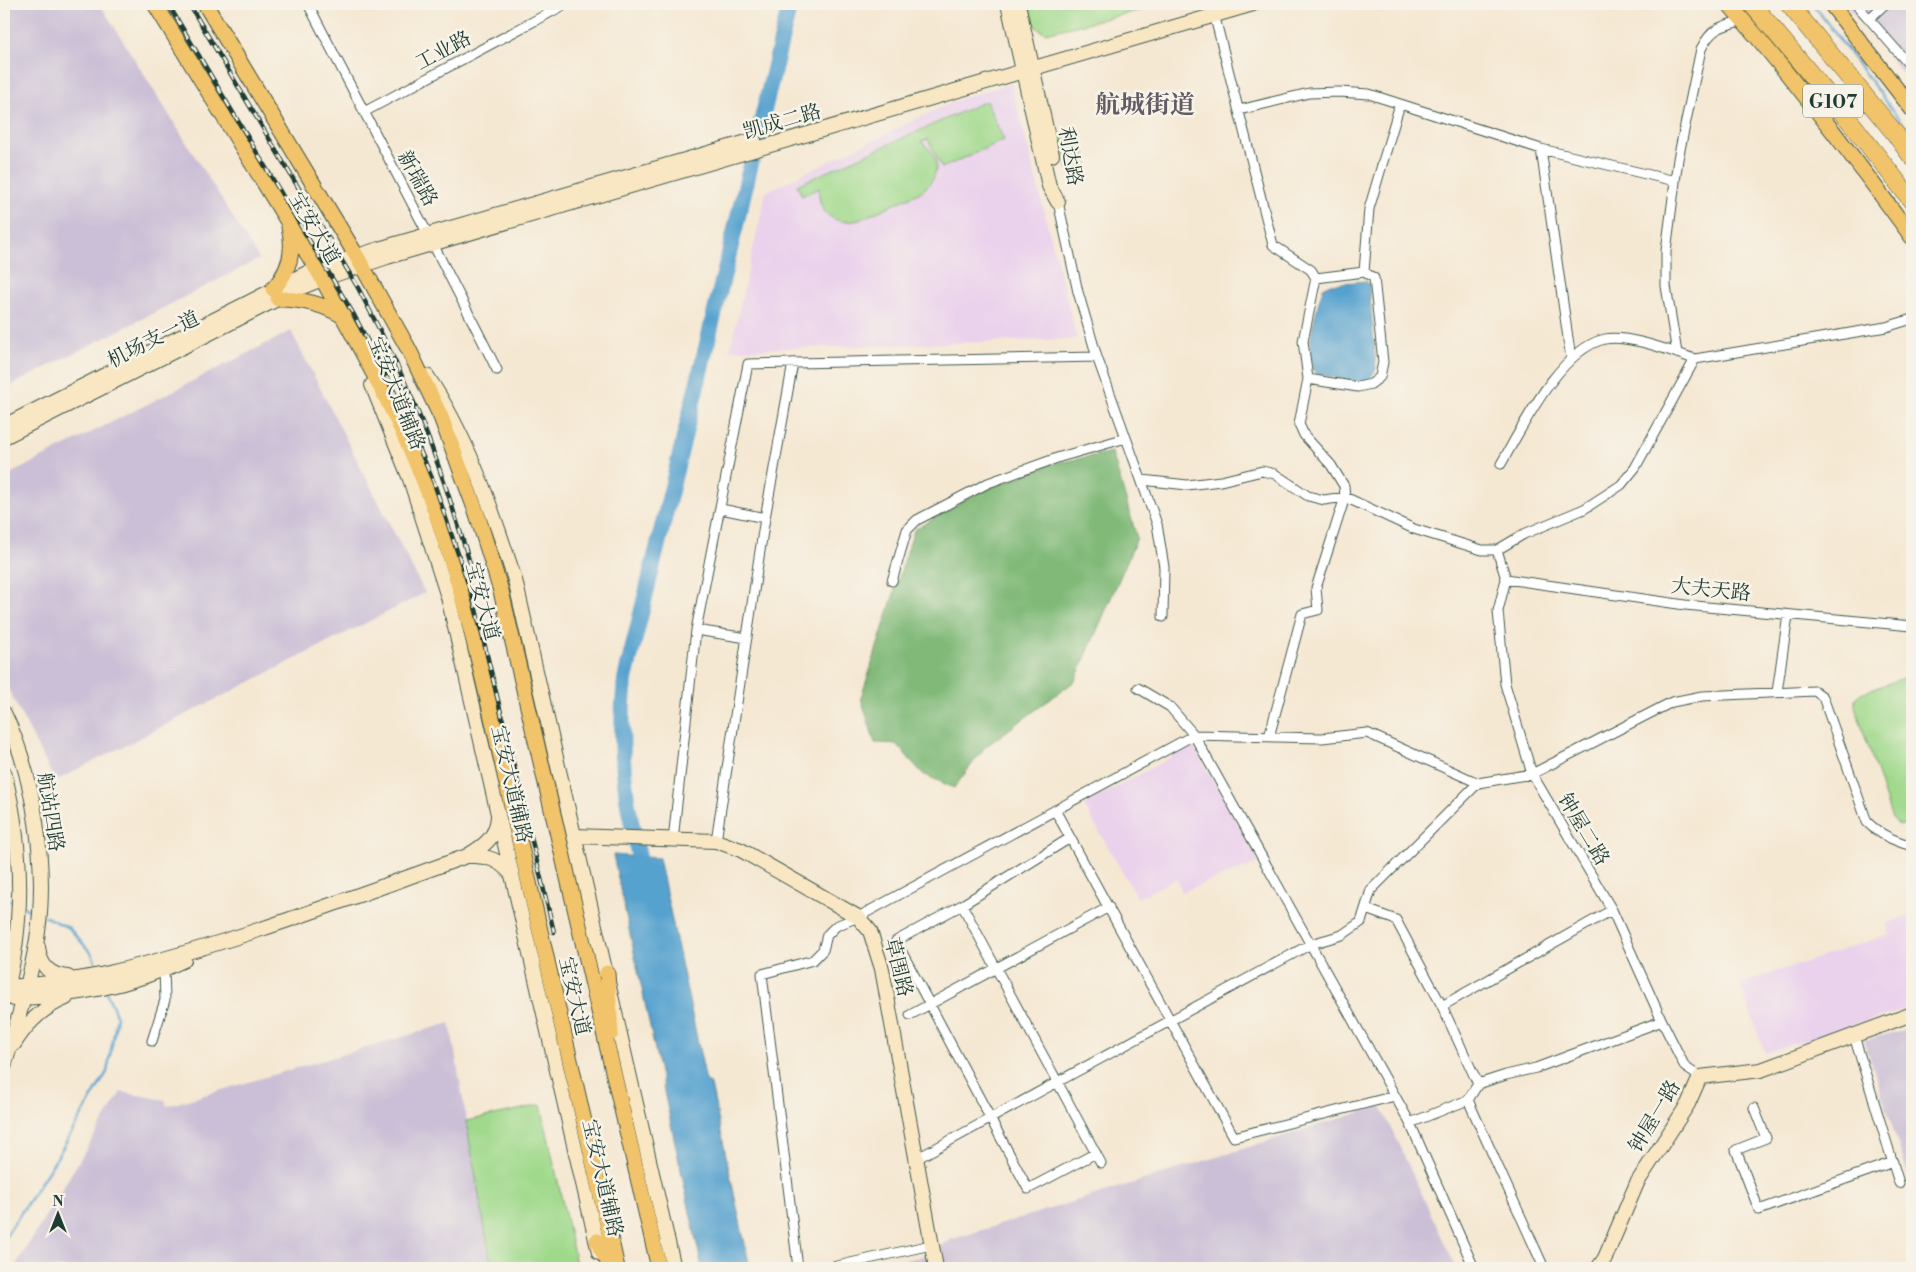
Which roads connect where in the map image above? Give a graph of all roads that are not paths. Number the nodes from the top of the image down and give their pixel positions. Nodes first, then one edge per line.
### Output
1 (154, 4) edge
2 (204, 4) edge
3 (308, 4) edge
4 (566, 4) edge
5 (1008, 4) edge
6 (1018, 4) edge
7 (1253, 4) edge
8 (1729, 4) edge
9 (1752, 4) edge
10 (1789, 4) edge
11 (1831, 4) edge
12 (1856, 4) edge
13 (1885, 4) edge
14 (1215, 8) edge
15 (1869, 19) junction
16 (1744, 20) junction
17 (1027, 65) junction
18 (1912, 68) edge
19 (1400, 104) junction
20 (1912, 109) edge
21 (1239, 110) junction
22 (364, 112) junction
23 (1894, 132) junction
24 (1912, 147) edge
25 (1541, 149) junction
26 (1912, 157) edge
27 (1897, 180) junction
28 (1675, 182) junction
29 (1912, 201) edge
30 (1058, 202) joint
31 (1912, 215) edge
32 (287, 221) junction
33 (1912, 238) edge
34 (432, 239) junction
35 (359, 261) junction
36 (1364, 272) junction
37 (319, 274) junction
38 (1316, 278) junction
39 (276, 294) junction
40 (344, 318) junction
41 (1912, 318) edge
42 (409, 350) junction
43 (1677, 353) junction
44 (1097, 357) junction
45 (1571, 359) junction
46 (1695, 359) junction
47 (793, 363) junction
48 (496, 370) dead end
49 (1308, 378) junction
50 (4, 426) edge
51 (4, 437) edge
52 (1126, 438) junction
53 (1501, 464) dead end
54 (1142, 480) junction
55 (1345, 497) junction
56 (721, 509) junction
57 (765, 518) junction
58 (1497, 550) junction
59 (1506, 579) junction
60 (892, 581) dead end
61 (1788, 615) junction
62 (1163, 617) dead end
63 (1912, 626) edge
64 (696, 630) junction
65 (747, 638) junction
66 (1138, 688) dead end
67 (1777, 692) junction
68 (4, 713) edge
69 (1194, 735) junction
70 (1269, 737) junction
71 (4, 772) edge
72 (1532, 774) junction
73 (1478, 783) junction
74 (1055, 810) junction
75 (498, 812) junction
76 (575, 836) junction
77 (1070, 838) junction
78 (673, 840) junction
79 (716, 841) junction
80 (1912, 846) edge
81 (467, 856) junction
82 (512, 875) junction
83 (962, 904) junction
84 (1109, 907) junction
85 (1366, 909) junction
86 (1612, 910) junction
87 (858, 917) junction
88 (16, 931) junction
89 (37, 938) junction
90 (1311, 944) junction
91 (215, 945) junction
92 (4, 962) edge
93 (996, 968) junction
94 (164, 969) junction
95 (139, 972) junction
96 (607, 973) junction
97 (84, 978) junction
98 (25, 992) junction
99 (81, 993) junction
100 (5, 994) edge
101 (930, 1004) junction
102 (1442, 1006) junction
103 (1912, 1014) edge
104 (910, 1015) dead end
105 (1171, 1020) junction
106 (1662, 1021) junction
107 (1854, 1036) junction
108 (152, 1041) dead end
109 (5, 1061) edge
110 (1700, 1077) junction
111 (615, 1082) junction
112 (1057, 1082) junction
113 (1478, 1084) junction
114 (1395, 1096) junction
115 (1468, 1100) junction
116 (1754, 1108) dead end
117 (991, 1118) junction
118 (1410, 1123) junction
119 (1096, 1153) junction
120 (916, 1159) junction
121 (1893, 1162) junction
122 (1101, 1163) dead end
123 (1899, 1183) dead end
124 (596, 1241) junction
125 (931, 1245) junction
126 (603, 1268) edge
127 (611, 1268) edge
128 (617, 1268) edge
129 (658, 1268) edge
130 (674, 1268) edge
131 (798, 1268) edge
132 (828, 1268) edge
133 (936, 1268) edge
134 (1474, 1268) edge
135 (1544, 1268) edge
136 (1598, 1268) edge

1 - 32 main road, 宝安大道
2 - 35 main road, 宝安大道
3 - 22 street, 新瑞路
4 - 22 street, 工业路
5 - 17 street, 利达路
6 - 17 street, 利达路
7 - 14 street, 凯成二路
8 - 16 main road
9 - 27 highway, G107
10 - 23 highway, G107
11 - 20 main road
12 - 15 street
13 - 15 street
14 - 17 street, 凯成二路
14 - 21 street
15 - 18 street
16 - 28 street
16 - 33 main road
17 - 30 street, 利达路
17 - 34 street, 凯成二路
19 - 21 street
19 - 25 street
19 - 36 street
21 - 38 street
22 - 34 street, 新瑞路
23 - 24 highway
23 - 26 highway, G107
25 - 28 street
25 - 45 street
27 - 29 highway, G107
27 - 31 highway
28 - 43 street
30 - 44 street
32 - 37 main road, 宝安大道
32 - 39 main road
34 - 35 street, 凯成二路
34 - 48 street, 新瑞路
35 - 37 street, 凯成二路
35 - 42 main road, 宝安大道
36 - 38 street
36 - 49 street
37 - 39 street, 机场支一道
37 - 40 main road, 宝安大道
38 - 49 street
39 - 40 main road
39 - 50 street, 机场支一道
39 - 51 street, 机场支一道
40 - 75 street, 宝安大道辅路
40 - 128 main road, 宝安大道
41 - 46 street
42 - 76 street, 宝安大道辅路
42 - 111 main road, 宝安大道
43 - 45 street
43 - 46 street
44 - 47 street
44 - 52 street
45 - 53 street
46 - 58 street
47 - 56 street
47 - 57 street
49 - 55 street
52 - 54 street
52 - 60 street
54 - 55 street
54 - 62 street
55 - 58 street
55 - 70 street
56 - 57 street
56 - 64 street
57 - 65 street
58 - 59 street
59 - 61 street, 大夫天路
59 - 72 street, 钟屋二路
61 - 63 street, 大夫天路
61 - 67 street
64 - 65 street
64 - 78 street
65 - 79 street
66 - 69 street
67 - 72 street
67 - 80 street
68 - 89 street, 航站四路
69 - 70 street
69 - 74 street
69 - 90 street
70 - 73 street
71 - 88 street, 航站四路
72 - 73 street
72 - 86 street, 钟屋二路
73 - 85 street
74 - 77 street
74 - 87 street
75 - 81 street
75 - 82 street, 宝安大道辅路
76 - 78 street, 草围路
76 - 96 street, 宝安大道辅路
77 - 83 street
77 - 84 street
78 - 79 street, 草围路
79 - 87 street, 草围路
81 - 82 street
81 - 91 street
82 - 124 street, 宝安大道辅路
83 - 93 street
83 - 101 street
84 - 93 street
84 - 105 street
85 - 90 street
85 - 102 street
86 - 102 street
86 - 106 street, 钟屋二路
87 - 120 street, 草围路
87 - 131 street
88 - 92 street
88 - 100 street, 航站四路
89 - 97 street
89 - 98 street, 航站四路
90 - 105 street
90 - 114 street
91 - 94 street
91 - 95 street
93 - 101 street
93 - 112 street
94 - 95 street
94 - 108 street
95 - 97 street
95 - 99 street
96 - 111 main road
96 - 130 street, 宝安大道辅路
97 - 98 street
98 - 99 street
98 - 100 street
98 - 109 street, 航站四路
99 - 109 street
101 - 104 street
101 - 117 street
102 - 113 street
103 - 107 street, 钟屋一路
105 - 112 street
105 - 114 street
106 - 110 street, 钟屋二路
106 - 113 street
107 - 110 street, 钟屋一路
107 - 121 street
110 - 136 street, 钟屋一路
111 - 129 main road, 宝安大道
112 - 117 street
112 - 119 street
113 - 115 street
114 - 118 street
115 - 118 street
115 - 135 street
116 - 121 street
117 - 119 street
117 - 120 street
118 - 134 street
119 - 122 street
120 - 125 street, 草围路
121 - 123 street
124 - 126 street, 宝安大道辅路
124 - 127 main road
125 - 132 street
125 - 133 street, 草围路

